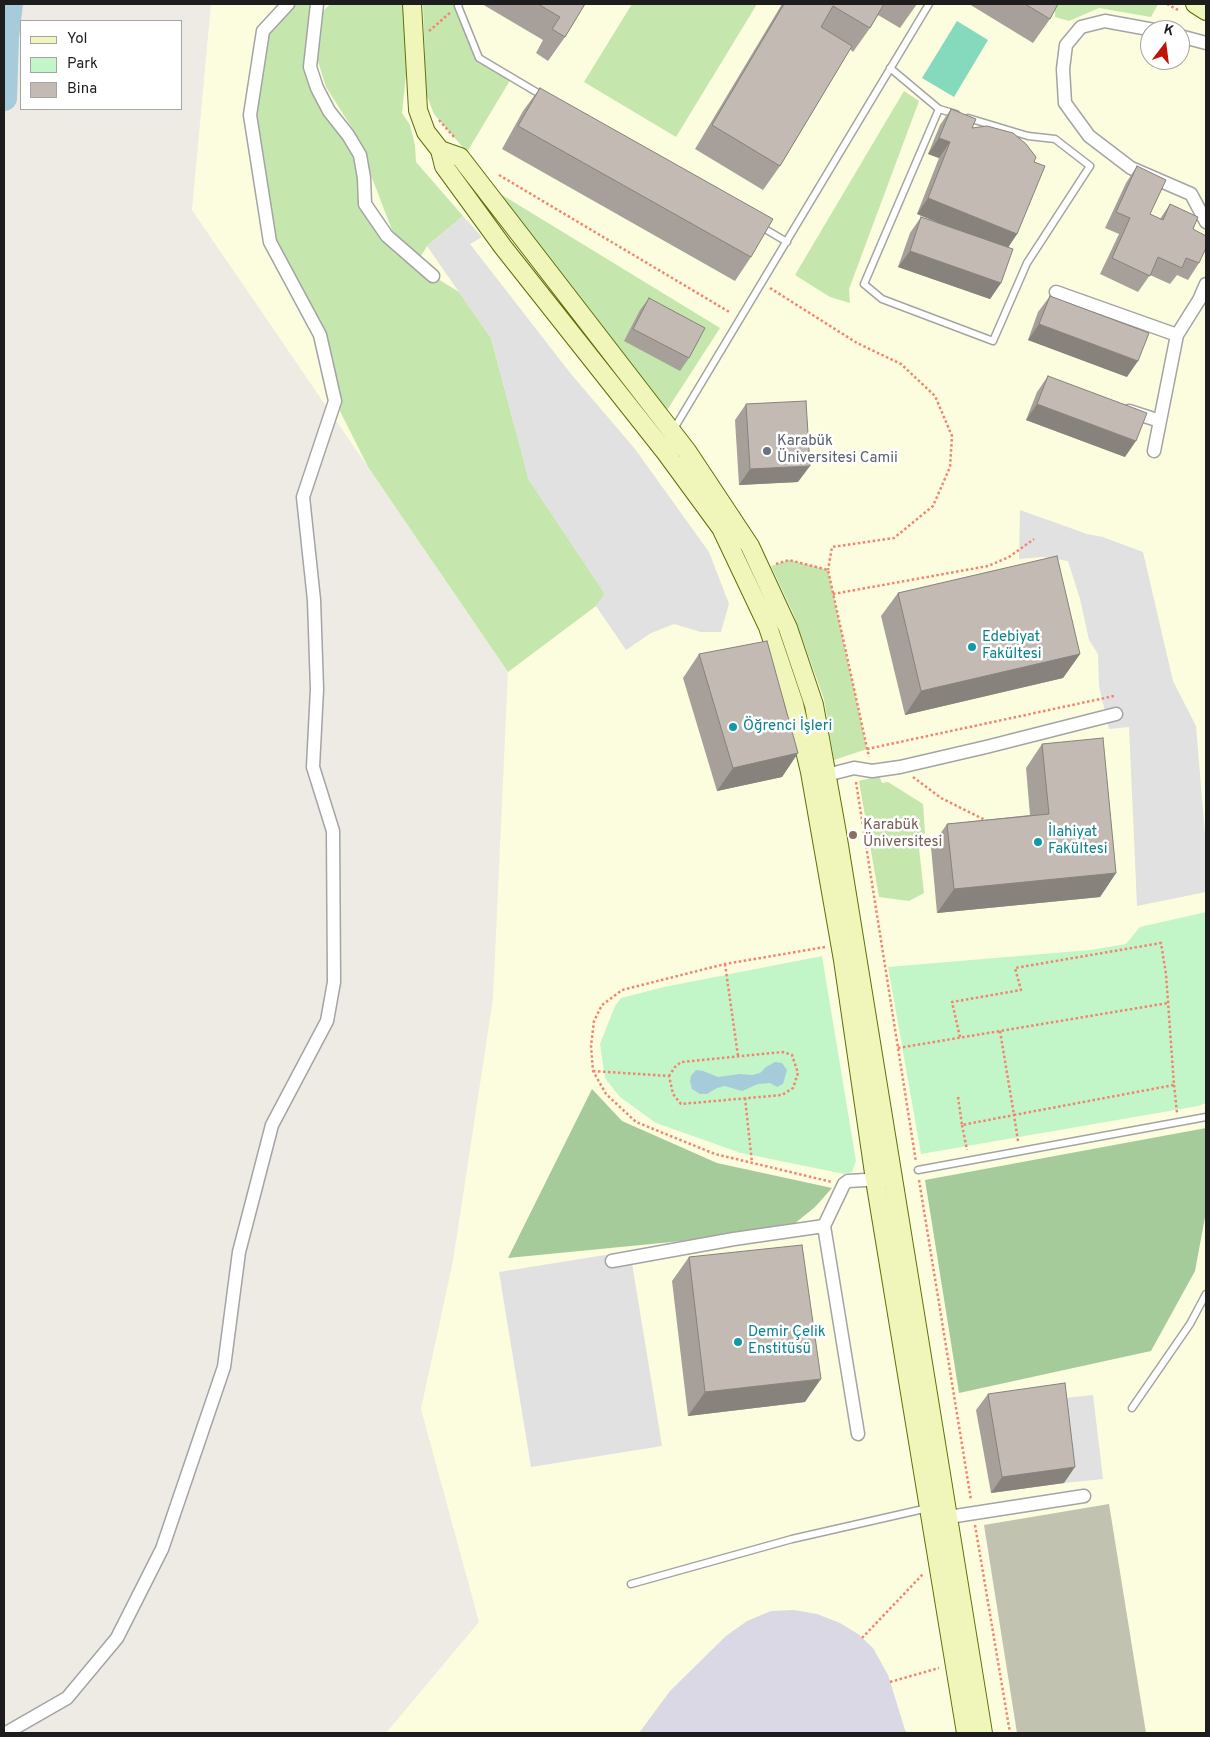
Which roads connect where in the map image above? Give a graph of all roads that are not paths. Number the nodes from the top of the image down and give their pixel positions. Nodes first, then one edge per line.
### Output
1 (288, 4) edge
2 (317, 4) edge
3 (412, 4) edge
4 (928, 4) edge
5 (1195, 4) edge
6 (458, 5) edge
7 (1206, 10) edge
8 (1140, 27) edge
9 (1190, 39) edge
10 (1206, 43) edge
11 (890, 68) junction
12 (553, 102) edge
13 (939, 109) junction
14 (440, 150) junction
15 (753, 222) edge
16 (1206, 222) edge
17 (787, 242) junction
18 (433, 276) dead end
19 (1206, 284) edge
20 (1056, 292) dead end
21 (1177, 335) junction
22 (1118, 407) edge
23 (1160, 421) junction
24 (672, 432) junction
25 (1154, 450) dead end
26 (1116, 714) dead end
27 (819, 777) junction
28 (1206, 1116) edge
29 (918, 1170) road end
30 (894, 1177) junction
31 (875, 1180) junction
32 (824, 1226) junction
33 (612, 1261) dead end
34 (1206, 1294) edge
35 (1132, 1408) dead end
36 (858, 1434) dead end
37 (1084, 1496) dead end
38 (928, 1508) junction
39 (948, 1517) junction
40 (631, 1584) dead end
41 (6, 1733) edge
42 (966, 1733) edge
43 (983, 1733) edge

1 - 41 street
2 - 18 street
3 - 14 main road
4 - 11 lane
5 - 7 main road
6 - 12 lane
8 - 16 street
9 - 10 street
11 - 13 lane
11 - 17 lane
13 - 13 lane
14 - 24 main road
14 - 27 main road
15 - 17 lane
17 - 24 lane
19 - 21 street
20 - 21 street
21 - 23 street
22 - 23 street
23 - 25 street
24 - 27 main road
26 - 27 street
27 - 30 main road
27 - 31 main road
28 - 29 lane
30 - 31 street
30 - 39 main road
31 - 32 street
31 - 38 main road
32 - 33 street
32 - 36 street
34 - 35 lane
37 - 39 street
38 - 40 lane
38 - 42 main road
39 - 43 main road

